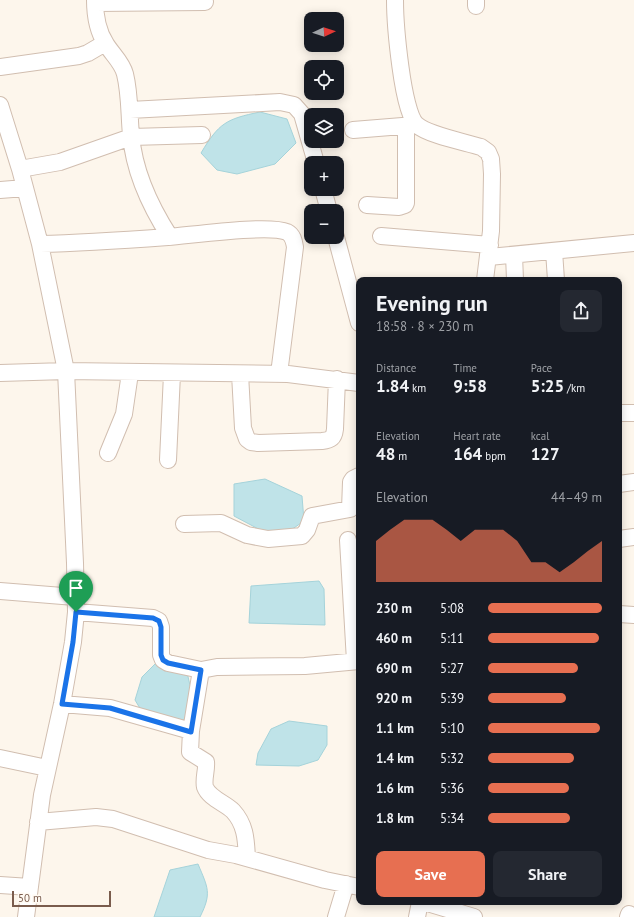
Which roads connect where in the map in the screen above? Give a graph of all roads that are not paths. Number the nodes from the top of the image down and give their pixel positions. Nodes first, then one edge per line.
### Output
1 (395, 0) edge
2 (95, 2) edge
3 (205, 2) dead end
4 (105, 43) junction
5 (0, 67) edge
6 (0, 105) edge
7 (130, 110) junction
8 (411, 126) junction
9 (353, 130) dead end
10 (202, 134) dead end
11 (131, 137) junction
12 (314, 156) edge
13 (20, 168) junction
14 (25, 188) junction
15 (0, 190) edge
16 (367, 205) dead end
17 (381, 236) dead end
18 (170, 237) junction
19 (634, 243) edge
20 (40, 244) junction
21 (338, 244) edge
22 (489, 251) junction
23 (554, 251) junction
24 (514, 255) junction
25 (486, 277) edge
26 (515, 277) edge
27 (556, 277) edge
28 (356, 312) edge
29 (66, 371) junction
30 (0, 373) edge
31 (130, 373) junction
32 (172, 374) junction
33 (240, 374) junction
34 (279, 374) junction
35 (337, 379) junction
36 (356, 382) edge
37 (622, 413) edge
38 (634, 413) edge
39 (108, 453) dead end
40 (168, 460) dead end
41 (356, 477) edge
42 (634, 482) edge
43 (622, 484) edge
44 (184, 524) dead end
45 (634, 538) edge
46 (622, 539) edge
47 (348, 540) dead end
48 (0, 591) edge
49 (76, 604) junction
50 (622, 614) edge
51 (634, 615) edge
52 (356, 648) edge
53 (356, 661) edge
54 (201, 670) junction
55 (62, 704) junction
56 (191, 732) junction
57 (0, 758) edge
58 (47, 768) junction
59 (38, 822) junction
60 (247, 858) junction
61 (0, 885) edge
62 (352, 886) edge
63 (30, 887) junction
64 (419, 905) edge
65 (434, 905) edge
66 (26, 917) edge
67 (336, 917) edge
68 (417, 917) edge
69 (474, 917) edge

1 - 8 street
2 - 3 street
2 - 4 street
4 - 5 street
4 - 7 street
6 - 13 street
7 - 11 street
7 - 12 street
8 - 9 street
8 - 16 street
8 - 22 street
10 - 11 street
11 - 13 street
11 - 18 street
13 - 14 street
14 - 15 street
14 - 20 street
17 - 22 street
18 - 20 street
18 - 34 street
19 - 23 street
20 - 29 street
21 - 28 street
22 - 24 street
22 - 25 street
23 - 24 street
23 - 27 street
24 - 26 street
29 - 30 street
29 - 31 street
29 - 49 street
31 - 32 street
31 - 39 street
32 - 33 street
32 - 40 street
33 - 34 street
33 - 35 street
34 - 35 street
35 - 36 street
37 - 38 street
41 - 44 street
42 - 43 street
45 - 46 street
47 - 52 street
48 - 49 street
49 - 54 street
49 - 55 street
50 - 51 street
53 - 54 street
54 - 56 street
55 - 56 street
55 - 58 street
56 - 60 street
57 - 58 street
58 - 59 street
59 - 60 street
59 - 63 street
60 - 62 street
61 - 63 street
62 - 67 street
63 - 66 street
64 - 68 street
65 - 69 street

